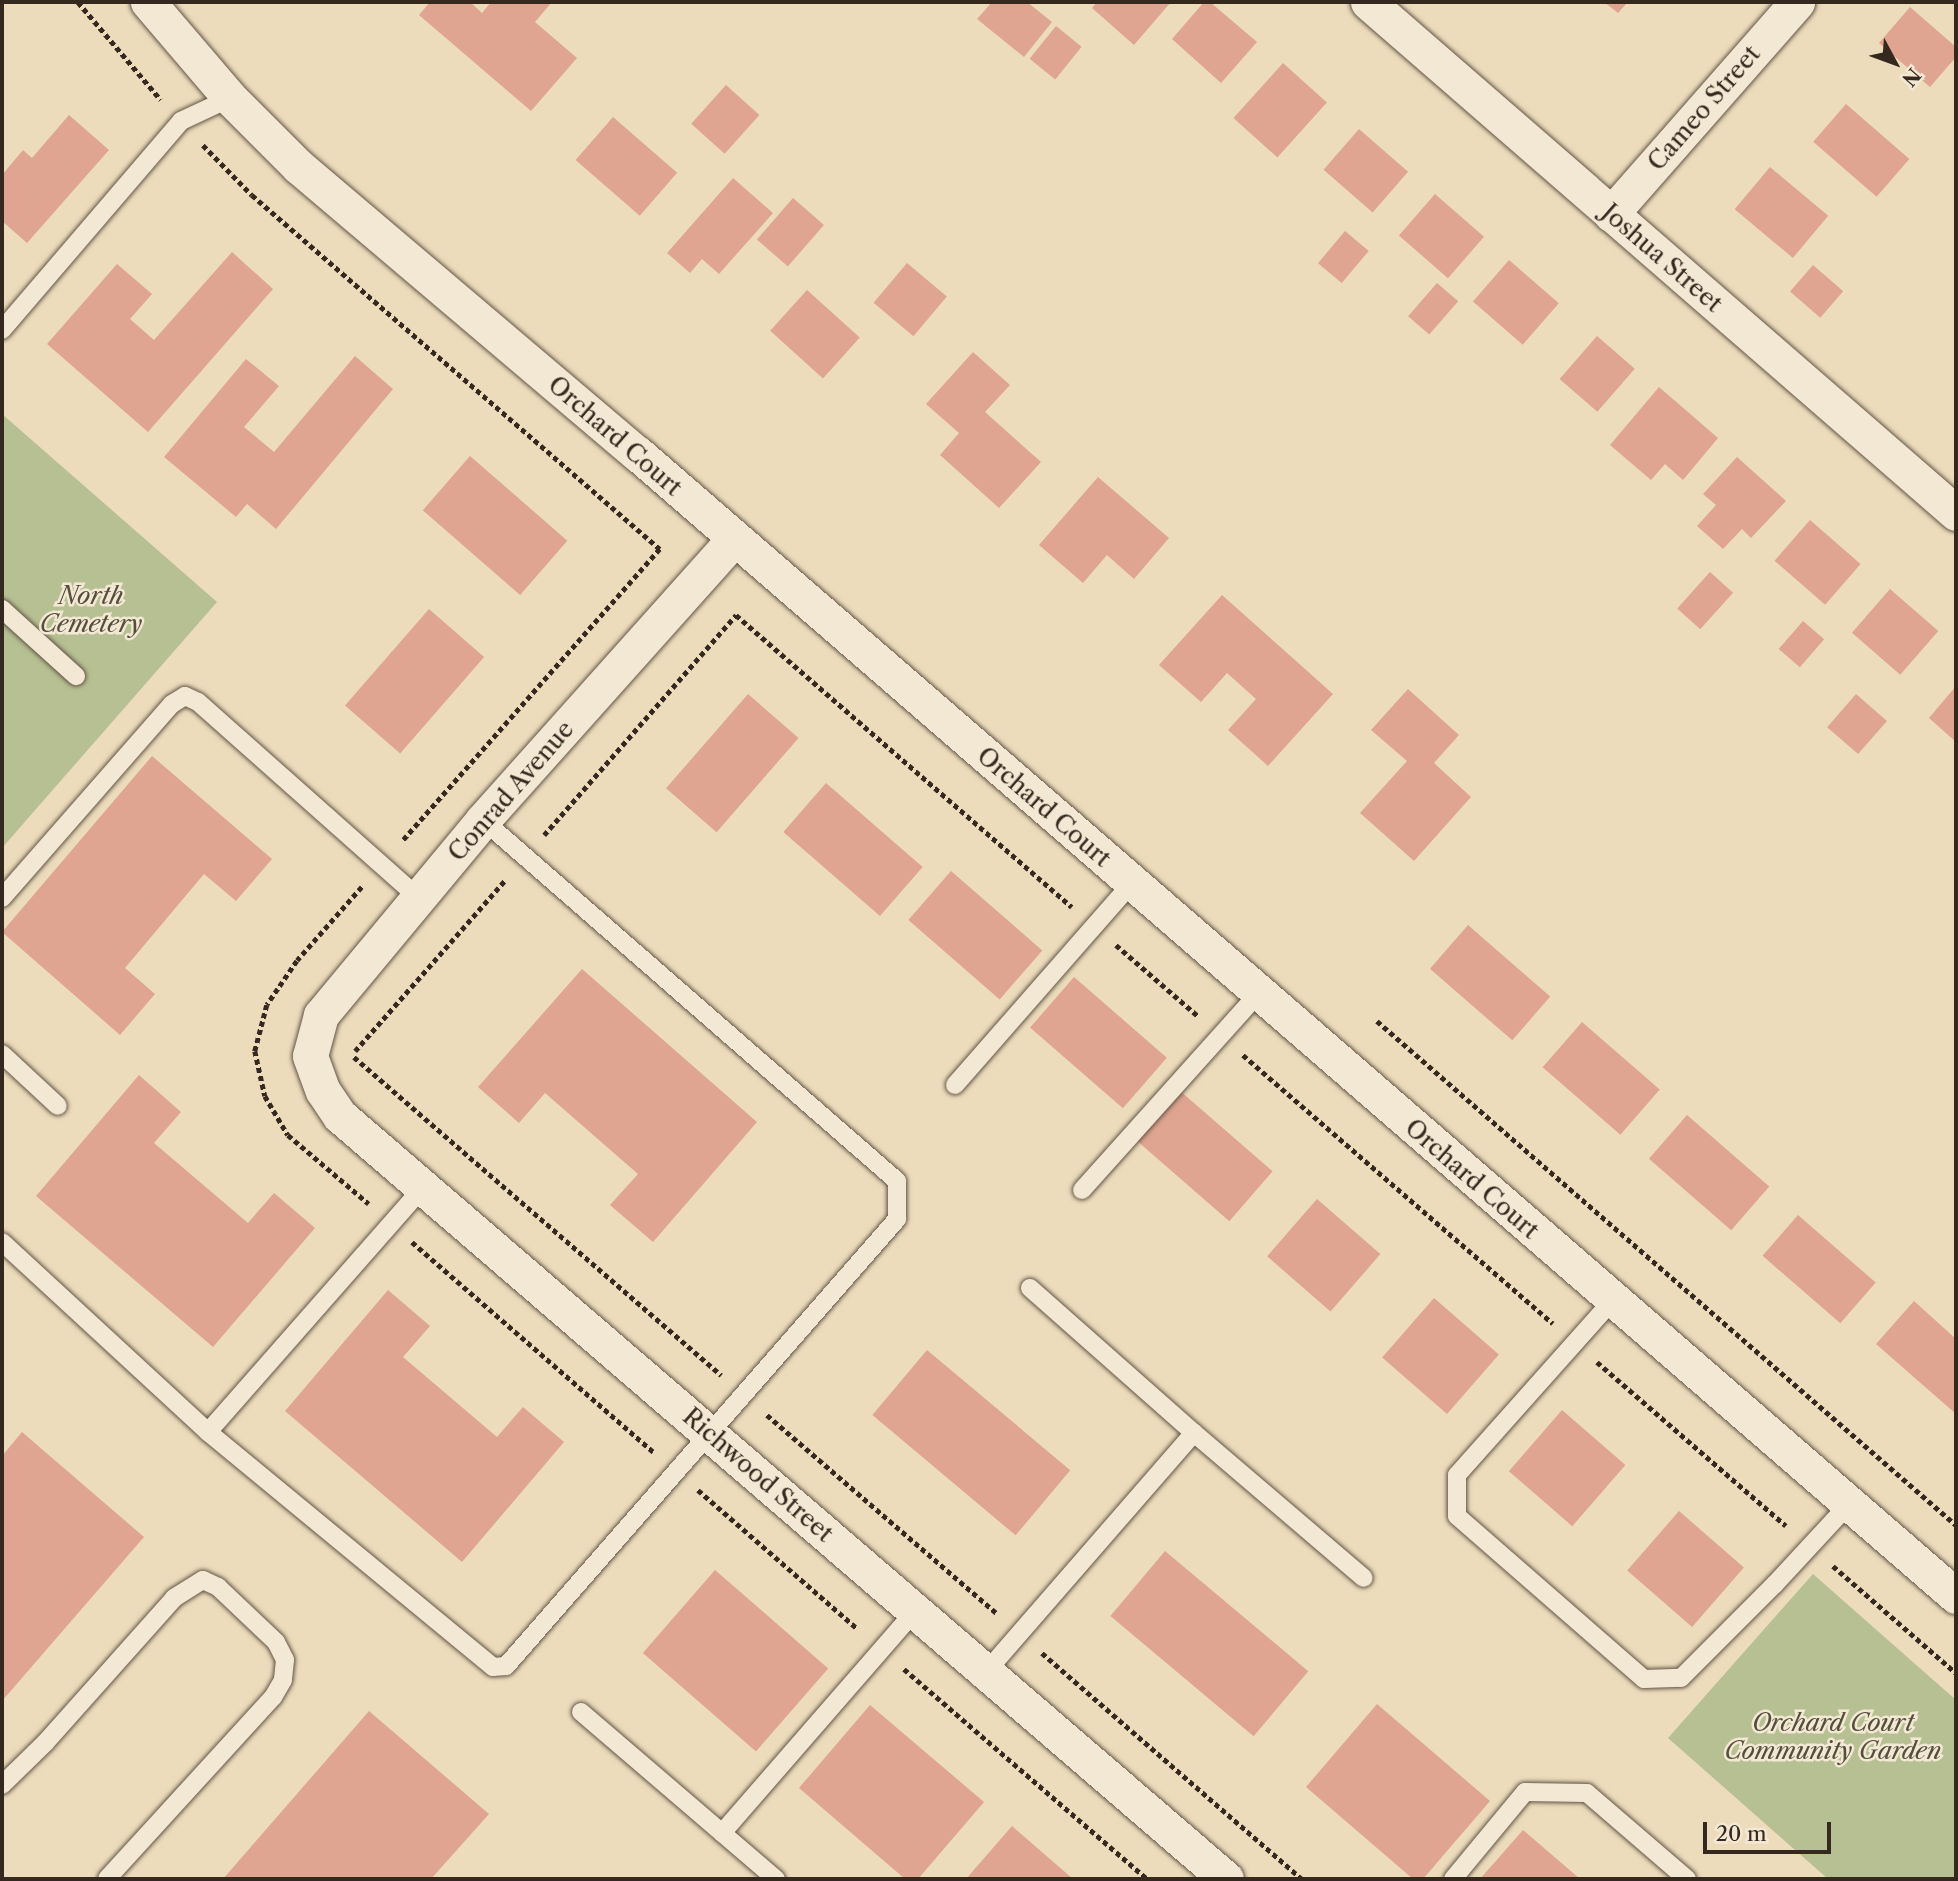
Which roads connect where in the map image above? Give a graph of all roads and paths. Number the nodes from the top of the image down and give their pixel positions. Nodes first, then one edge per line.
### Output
1 (78, 2) edge
2 (148, 2) edge
3 (1368, 2) edge
4 (1797, 2) edge
5 (230, 98) junction
6 (181, 121) junction
7 (1611, 214) junction
8 (2, 330) edge
9 (1956, 513) edge
10 (734, 539) junction
11 (2, 609) edge
12 (76, 677) dead end
13 (483, 820) junction
14 (525, 857) junction
15 (382, 864) junction
16 (1132, 883) junction
17 (2, 898) edge
18 (419, 898) junction
19 (1094, 926) junction
20 (1259, 993) junction
21 (1377, 1021) dead end
22 (1221, 1036) junction
23 (2, 1054) edge
24 (310, 1056) joint
25 (955, 1085) dead end
26 (58, 1105) dead end
27 (423, 1187) junction
28 (1083, 1191) dead end
29 (391, 1224) junction
30 (2, 1242) edge
31 (1030, 1288) dead end
32 (1612, 1301) junction
33 (1575, 1342) junction
34 (744, 1395) junction
35 (208, 1432) junction
36 (710, 1433) junction
37 (1194, 1433) junction
38 (677, 1472) junction
39 (1849, 1504) junction
40 (1956, 1525) edge
41 (1810, 1546) junction
42 (1364, 1578) dead end
43 (1956, 1596) edge
44 (916, 1610) junction
45 (1020, 1634) junction
46 (882, 1650) junction
47 (986, 1672) junction
48 (1956, 1673) edge
49 (580, 1712) dead end
50 (2, 1785) edge
51 (722, 1833) junction
52 (107, 1879) edge
53 (776, 1879) edge
54 (1147, 1879) edge
55 (1226, 1879) edge
56 (1302, 1879) edge
57 (1453, 1879) edge
58 (1687, 1879) edge

1 - 6 path
2 - 5 street, Orchard Court
3 - 7 street, Joshua Street
4 - 7 street, Cameo Street
5 - 6 lane
5 - 10 street, Orchard Court
6 - 8 lane
6 - 15 path
7 - 9 street, Joshua Street
10 - 13 street, Conrad Avenue
10 - 16 street, Orchard Court
11 - 12 lane
13 - 14 lane
13 - 18 street, Conrad Avenue
14 - 19 path
14 - 34 lane
14 - 34 path
15 - 17 lane
15 - 18 lane
15 - 29 path
16 - 19 lane
16 - 20 street, Orchard Court
18 - 24 street, Conrad Avenue
19 - 22 path
19 - 25 lane
20 - 22 lane
20 - 32 street, Orchard Court
21 - 40 path
22 - 28 lane
22 - 33 path
23 - 26 lane
24 - 27 street, Richwood Street
27 - 29 lane
27 - 36 street, Richwood Street
29 - 35 lane
29 - 38 path
30 - 35 lane
31 - 37 lane
32 - 33 lane
32 - 39 street, Orchard Court
33 - 41 path
33 - 41 lane
34 - 36 lane
34 - 45 path
35 - 38 lane
36 - 38 lane
36 - 44 street, Richwood Street
37 - 42 lane
37 - 45 lane
38 - 46 path
39 - 41 lane
39 - 43 street, Orchard Court
41 - 48 path
44 - 46 lane
44 - 47 street, Richwood Street
45 - 47 lane
45 - 56 path
46 - 51 lane
46 - 54 path
47 - 55 street, Richwood Street
49 - 51 lane
50 - 52 lane
51 - 53 lane
57 - 58 lane

